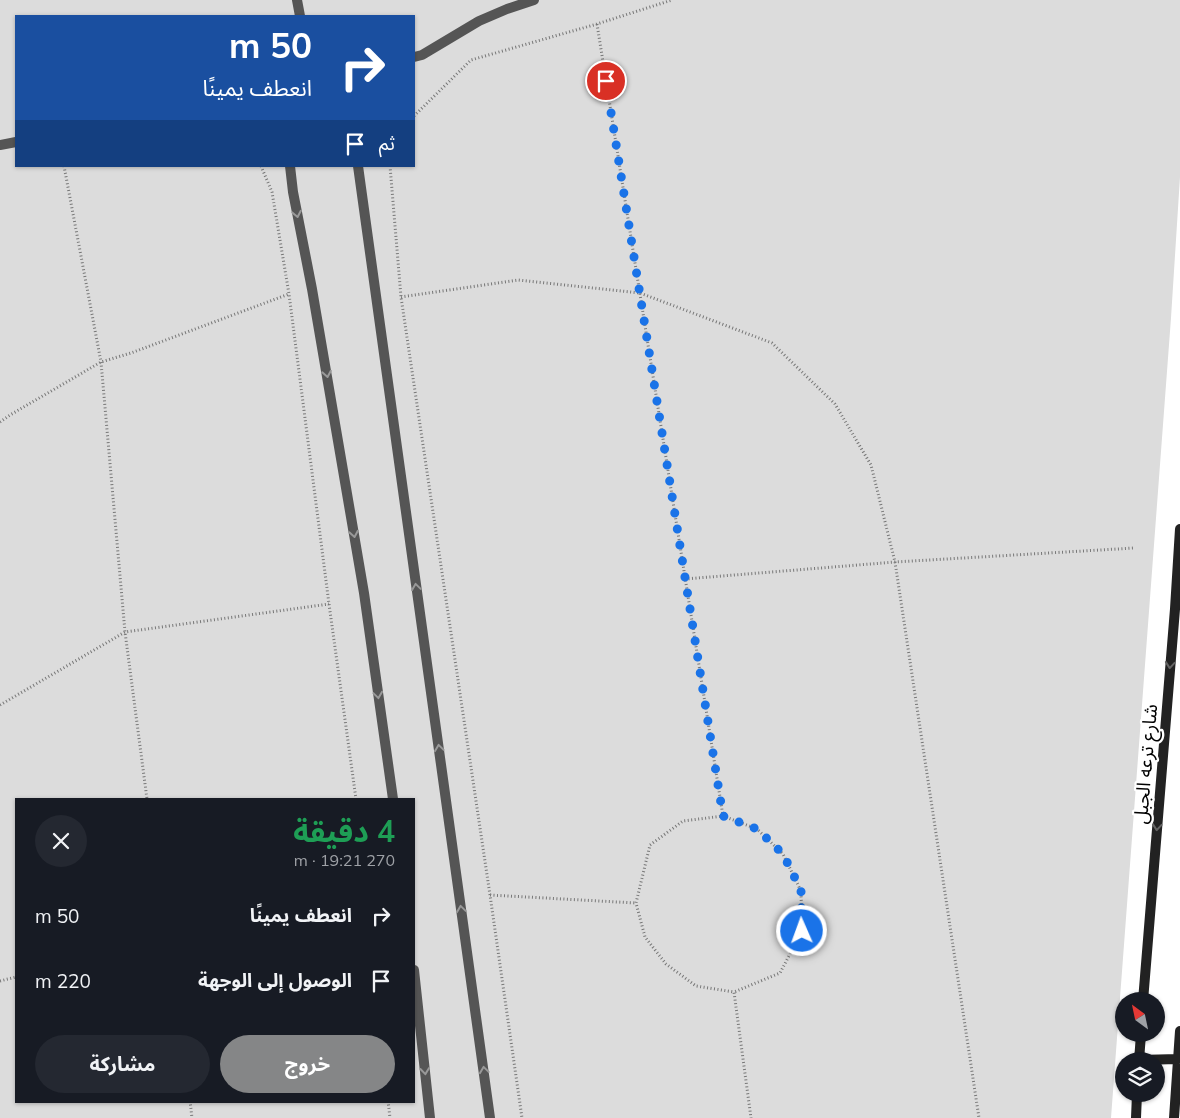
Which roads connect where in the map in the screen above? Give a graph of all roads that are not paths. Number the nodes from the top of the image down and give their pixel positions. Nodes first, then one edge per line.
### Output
1 (297, 0) edge
2 (534, 0) edge
3 (300, 15) edge
4 (416, 58) edge
5 (15, 142) edge
6 (0, 145) edge
7 (290, 167) edge
8 (358, 167) edge
9 (1180, 529) edge
10 (393, 798) edge
11 (415, 979) edge
12 (1144, 992) edge
13 (1180, 1030) edge
14 (1178, 1059) junction
15 (1165, 1060) edge
16 (1137, 1102) edge
17 (430, 1118) edge
18 (490, 1118) edge
19 (1136, 1118) edge
20 (1174, 1118) edge

1 - 3 lane
2 - 4 lane
5 - 6 lane
7 -> 10 lane
18 -> 8 lane
9 -> 12 main road, شارع ترعه الجبل
11 -> 17 lane
13 - 14 main road
14 - 15 main road
14 - 20 main road
16 - 19 main road

